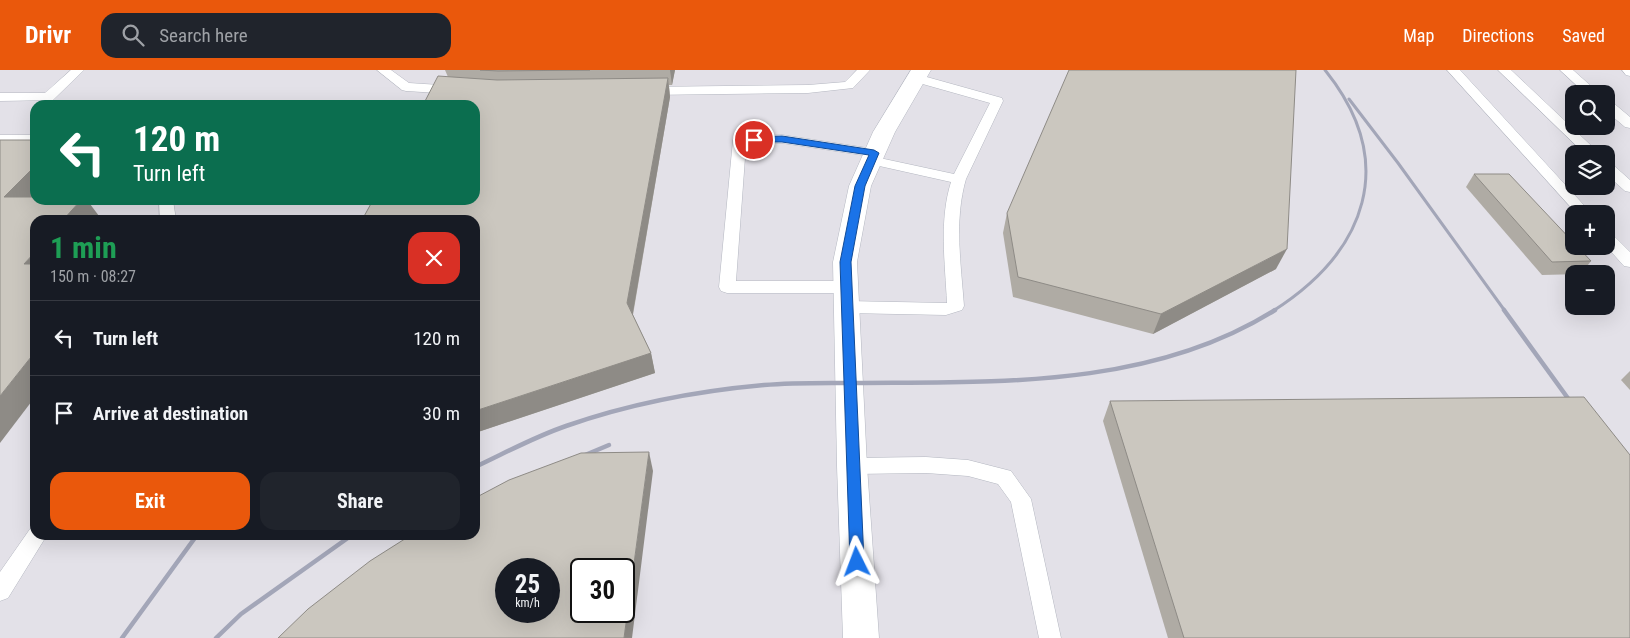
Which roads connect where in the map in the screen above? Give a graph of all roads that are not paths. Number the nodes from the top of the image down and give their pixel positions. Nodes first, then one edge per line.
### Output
1 (78, 70) edge
2 (383, 70) edge
3 (864, 70) edge
4 (1453, 70) edge
5 (1504, 70) edge
6 (1566, 70) edge
7 (919, 74) edge
8 (1584, 85) edge
9 (464, 91) edge
10 (631, 91) edge
11 (0, 97) edge
12 (1615, 112) edge
13 (1630, 124) edge
14 (0, 139) edge
15 (30, 139) edge
16 (1583, 145) edge
17 (873, 157) junction
18 (1615, 174) edge
19 (959, 179) junction
20 (1630, 188) edge
21 (1577, 205) edge
22 (1615, 246) edge
23 (1630, 262) edge
24 (846, 297) junction
25 (852, 466) junction
26 (34, 540) edge
27 (0, 591) edge
28 (861, 638) edge
29 (1050, 638) edge

1 - 11 lane
2 - 9 lane
3 - 10 lane
4 - 21 lane
5 - 16 lane
6 - 8 lane
7 - 17 street
7 - 19 lane
12 - 13 lane
14 - 15 lane
17 - 19 lane
17 - 24 street
17 - 24 lane
18 - 20 lane
19 - 24 lane
22 - 23 lane
24 - 25 street
25 - 28 street
25 - 29 lane
26 - 27 lane

